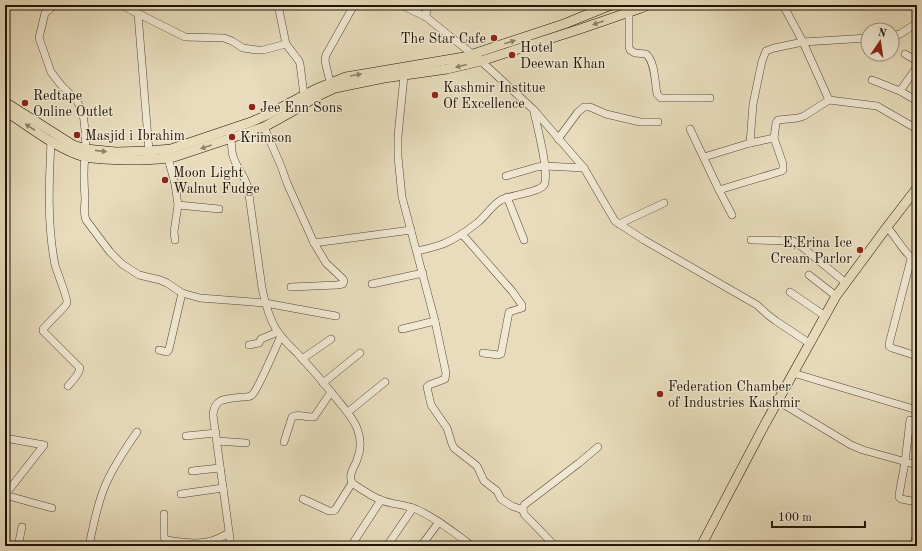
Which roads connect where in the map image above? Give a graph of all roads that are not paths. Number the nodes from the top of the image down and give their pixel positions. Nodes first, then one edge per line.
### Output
1 (54, 5) edge
2 (278, 5) edge
3 (354, 5) edge
4 (401, 5) edge
5 (426, 5) edge
6 (611, 5) edge
7 (648, 5) edge
8 (782, 5) edge
9 (123, 6) edge
10 (629, 13) junction
11 (138, 14) junction
12 (426, 17) junction
13 (917, 23) edge
14 (900, 34) edge
15 (860, 38) edge
16 (803, 42) junction
17 (286, 44) junction
18 (471, 54) junction
19 (905, 54) dead end
20 (481, 61) junction
21 (917, 61) edge
22 (917, 67) edge
23 (404, 76) junction
24 (872, 80) dead end
25 (330, 82) junction
26 (900, 91) junction
27 (304, 95) junction
28 (710, 98) dead end
29 (829, 100) junction
30 (917, 101) edge
31 (5, 102) edge
32 (534, 110) junction
33 (5, 111) edge
34 (658, 122) dead end
35 (264, 127) junction
36 (690, 129) dead end
37 (917, 129) edge
38 (230, 134) junction
39 (774, 138) junction
40 (558, 139) junction
41 (51, 141) junction
42 (750, 143) junction
43 (149, 151) junction
44 (85, 153) junction
45 (704, 157) junction
46 (168, 158) junction
47 (545, 166) junction
48 (584, 168) junction
49 (506, 176) dead end
50 (917, 188) edge
51 (719, 190) junction
52 (507, 197) junction
53 (664, 204) dead end
54 (178, 205) junction
55 (219, 209) dead end
56 (732, 215) dead end
57 (619, 224) junction
58 (887, 227) junction
59 (411, 230) junction
60 (462, 234) junction
61 (175, 240) dead end
62 (524, 240) dead end
63 (750, 240) dead end
64 (314, 243) junction
65 (417, 251) junction
66 (914, 261) edge
67 (423, 273) junction
68 (809, 275) dead end
69 (846, 283) junction
70 (372, 284) dead end
71 (291, 287) dead end
72 (790, 292) dead end
73 (182, 293) junction
74 (836, 296) junction
75 (265, 303) junction
76 (336, 316) dead end
77 (825, 316) junction
78 (435, 321) junction
79 (402, 329) dead end
80 (279, 334) junction
81 (331, 339) dead end
82 (809, 343) junction
83 (250, 345) dead end
84 (160, 350) dead end
85 (360, 353) dead end
86 (483, 354) dead end
87 (917, 356) edge
88 (302, 359) junction
89 (794, 374) junction
90 (385, 382) dead end
91 (323, 383) junction
92 (68, 386) dead end
93 (332, 392) junction
94 (778, 401) junction
95 (917, 410) edge
96 (348, 412) junction
97 (910, 420) dead end
98 (137, 432) dead end
99 (216, 433) junction
100 (186, 436) dead end
101 (5, 438) edge
102 (217, 441) junction
103 (284, 442) dead end
104 (246, 444) dead end
105 (598, 447) dead end
106 (905, 462) junction
107 (917, 465) edge
108 (220, 468) junction
109 (192, 472) dead end
110 (352, 483) junction
111 (223, 488) junction
112 (181, 494) dead end
113 (5, 495) edge
114 (303, 499) dead end
115 (381, 500) junction
116 (917, 502) edge
117 (52, 508) dead end
118 (413, 508) junction
119 (523, 510) junction
120 (164, 514) dead end
121 (439, 522) junction
122 (22, 527) dead end
123 (229, 533) junction
124 (917, 534) edge
125 (182, 544) edge
126 (18, 546) edge
127 (89, 546) edge
128 (231, 546) edge
129 (351, 546) edge
130 (387, 546) edge
131 (421, 546) edge
132 (472, 546) edge
133 (555, 546) edge
134 (701, 546) edge
135 (913, 546) edge

1 - 44 street
2 - 17 street
3 - 25 street
4 - 12 street
5 - 12 street
18 -> 6 main road
7 - 10 main road
8 - 16 street
9 - 11 street
10 -> 20 main road
10 - 28 street
11 - 17 street
11 - 43 street
12 - 18 street
13 - 14 street
15 - 16 street
16 - 29 street
16 - 42 street
17 - 27 street
18 - 20 street
25 -> 18 main road
19 - 21 street
20 -> 23 main road
20 - 32 street
22 - 26 street
23 - 35 main road
23 - 59 street
24 - 26 street
25 - 27 main road
26 - 30 street
27 - 38 main road
29 - 37 street
29 - 39 street
31 - 44 main road
32 - 40 street
32 - 47 street
41 -> 33 main road
34 - 40 street
35 - 38 main road
35 - 64 street
36 - 45 street
38 - 43 main road
38 -> 46 main road
38 - 75 street
39 - 42 street
39 - 51 street
40 - 48 street
41 - 44 main road
41 - 92 street
42 - 45 street
44 -> 43 main road
44 - 46 main road
44 - 73 street
45 - 51 street
46 - 54 street
47 - 48 street
47 - 49 street
47 - 52 street
48 - 57 street
50 - 58 main road
51 - 56 street
52 - 60 street
52 - 62 street
53 - 57 street
54 - 55 street
54 - 61 street
57 - 82 street
58 - 66 street
58 - 69 main road
59 - 64 street
59 - 65 street
60 - 65 street
60 - 86 street
63 - 69 street
64 - 71 street
65 - 67 street
66 - 87 street
67 - 70 street
67 - 78 street
68 - 74 street
69 - 74 main road
72 - 77 street
73 - 75 street
73 - 84 street
74 - 77 main road
75 - 76 street
75 - 80 street
77 - 82 main road
78 - 79 street
78 - 119 street
80 - 83 street
80 - 88 street
80 - 99 street
81 - 88 street
82 - 89 main road
85 - 91 street
88 - 91 street
89 - 94 main road
89 - 95 street
90 - 96 street
91 - 93 street
93 - 96 street
93 - 103 street
94 - 106 street
94 - 134 main road
96 - 110 street
97 - 106 street
98 - 127 street
99 - 100 street
99 - 102 street
101 - 113 street
102 - 104 street
102 - 108 street
105 - 119 street
106 - 107 street
106 - 116 street
108 - 109 street
108 - 111 street
110 - 114 street
110 - 115 street
111 - 112 street
111 - 123 street
113 - 117 street
115 - 118 street
115 - 129 street
118 - 121 street
118 - 130 street
119 - 133 street
120 - 125 street
121 - 131 street
121 - 132 street
122 - 126 street
123 - 125 street
123 - 128 street
124 - 135 street

